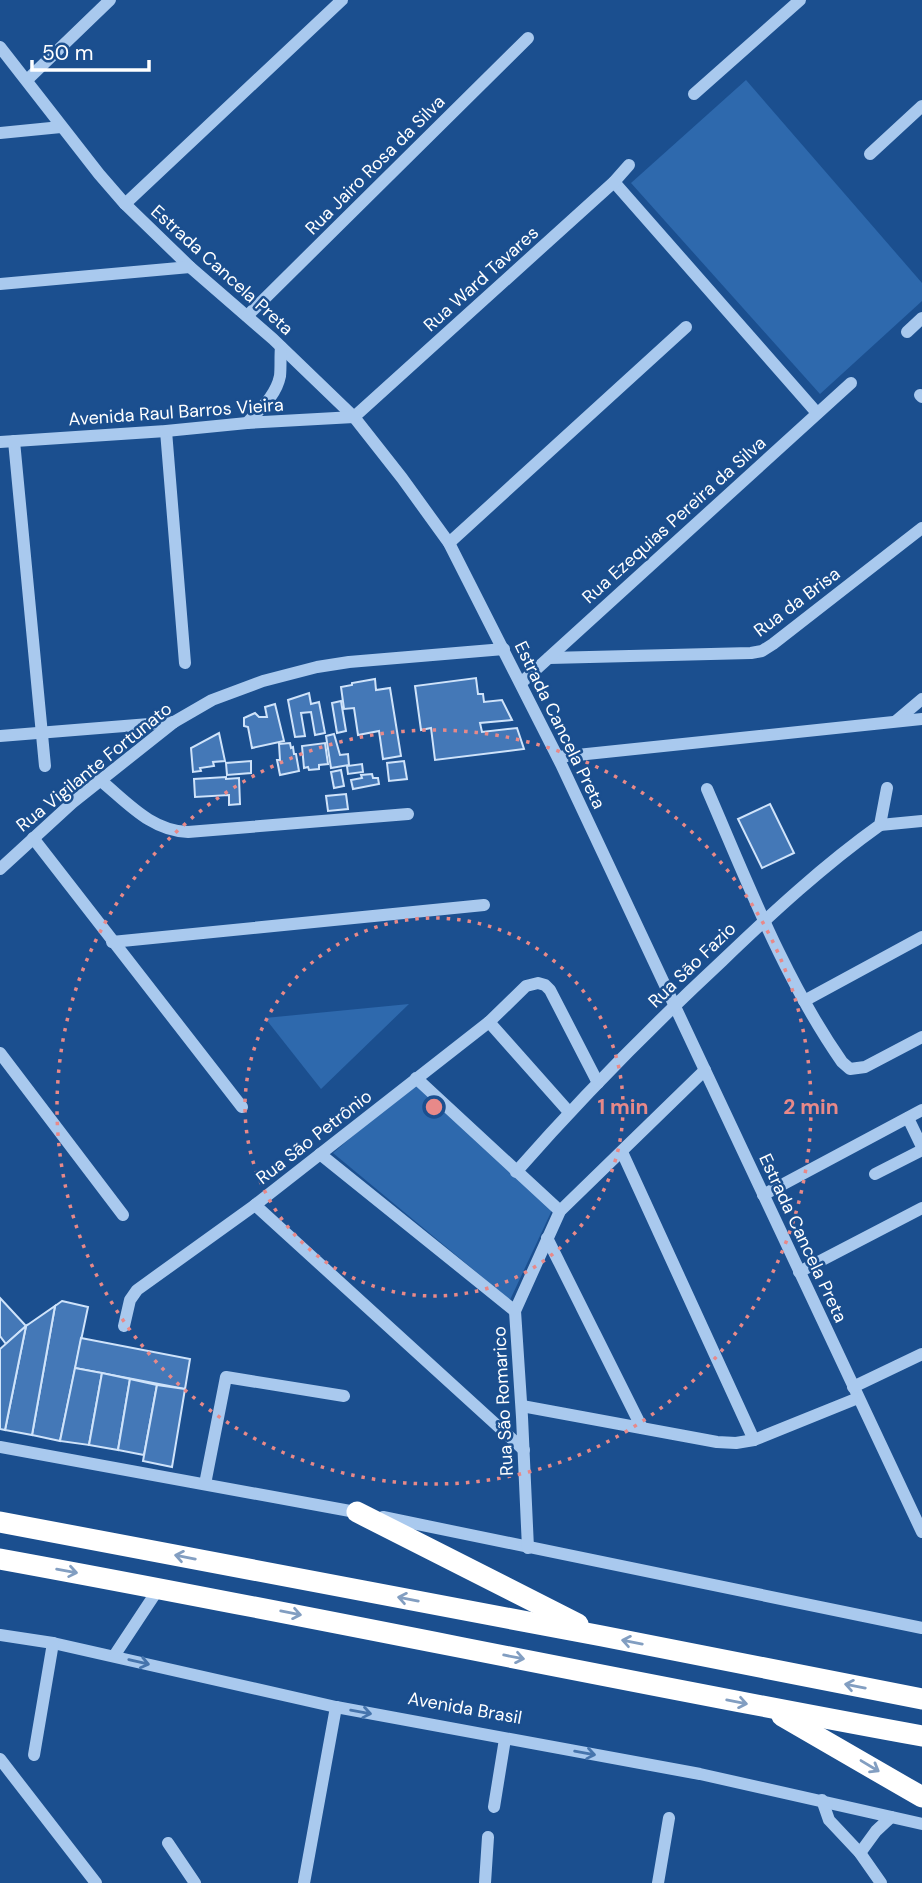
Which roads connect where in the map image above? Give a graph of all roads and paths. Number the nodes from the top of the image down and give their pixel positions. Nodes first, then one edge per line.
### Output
1 (110, 0) edge
2 (342, 0) edge
3 (800, 0) edge
4 (528, 38) dead end
5 (0, 47) edge
6 (27, 80) junction
7 (694, 94) dead end
8 (922, 106) edge
9 (61, 127) junction
10 (0, 133) edge
11 (870, 154) dead end
12 (629, 165) dead end
13 (614, 182) junction
14 (125, 204) junction
15 (190, 267) junction
16 (0, 284) edge
17 (247, 316) junction
18 (922, 318) edge
19 (686, 327) dead end
20 (907, 332) dead end
21 (281, 346) junction
22 (851, 383) dead end
23 (817, 413) junction
24 (354, 417) junction
25 (247, 423) junction
26 (166, 431) junction
27 (14, 441) junction
28 (0, 442) edge
29 (922, 528) edge
30 (449, 543) junction
31 (504, 649) junction
32 (549, 657) junction
33 (185, 663) dead end
34 (521, 683) junction
35 (922, 699) edge
36 (922, 719) edge
37 (174, 722) junction
38 (895, 722) junction
39 (40, 731) junction
40 (0, 736) edge
41 (558, 757) junction
42 (45, 766) dead end
43 (100, 780) junction
44 (887, 788) dead end
45 (707, 789) dead end
46 (408, 814) dead end
47 (922, 821) edge
48 (880, 825) junction
49 (33, 838) junction
50 (0, 869) edge
51 (484, 905) dead end
52 (764, 921) junction
53 (922, 937) edge
54 (112, 942) junction
55 (804, 1001) junction
56 (674, 1006) junction
57 (489, 1022) junction
58 (922, 1037) edge
59 (0, 1054) edge
60 (705, 1070) junction
61 (416, 1078) junction
62 (597, 1083) junction
63 (242, 1107) dead end
64 (922, 1110) edge
65 (569, 1112) junction
66 (908, 1118) junction
67 (922, 1149) edge
68 (622, 1152) junction
69 (320, 1154) junction
70 (516, 1172) junction
71 (875, 1174) dead end
72 (763, 1195) junction
73 (255, 1205) junction
74 (922, 1208) edge
75 (560, 1211) junction
76 (123, 1215) dead end
77 (547, 1238) junction
78 (799, 1272) junction
79 (515, 1311) junction
80 (124, 1326) dead end
81 (922, 1354) edge
82 (855, 1392) junction
83 (344, 1396) dead end
84 (522, 1406) junction
85 (642, 1428) junction
86 (754, 1440) junction
87 (0, 1447) edge
88 (524, 1450) junction
89 (205, 1485) junction
90 (357, 1512) junction
91 (0, 1522) edge
92 (922, 1532) edge
93 (528, 1548) junction
94 (0, 1559) edge
95 (159, 1588) junction
96 (922, 1628) edge
97 (0, 1634) edge
98 (602, 1636) junction
99 (53, 1643) junction
100 (114, 1656) junction
101 (922, 1699) edge
102 (336, 1707) junction
103 (768, 1708) junction
104 (922, 1736) edge
105 (505, 1738) junction
106 (34, 1755) dead end
107 (0, 1759) edge
108 (922, 1797) edge
109 (822, 1800) junction
110 (494, 1807) dead end
111 (891, 1817) junction
112 (669, 1818) dead end
113 (922, 1824) edge
114 (488, 1837) dead end
115 (168, 1843) dead end
116 (860, 1853) junction
117 (96, 1883) edge
118 (195, 1883) edge
119 (304, 1883) edge
120 (485, 1883) edge
121 (658, 1883) edge
122 (881, 1883) edge

1 - 6 street
2 - 14 street
3 - 7 street
4 - 17 street, Rua Jairo Rosa da Silva
5 - 6 street, Estrada Cancela Preta
6 - 9 street, Estrada Cancela Preta
8 - 11 street
9 - 10 street
9 - 14 street, Estrada Cancela Preta
12 - 13 street, Rua Ward Tavares
13 - 23 street
13 - 24 street, Rua Ward Tavares
14 - 15 street, Estrada Cancela Preta
15 - 16 street
15 - 17 street, Estrada Cancela Preta
17 - 21 street, Estrada Cancela Preta
18 - 20 street
19 - 30 street
21 - 24 street, Estrada Cancela Preta
21 - 25 street
22 - 23 street, Rua Ezequias Pereira da Silva
23 - 32 street, Rua Ezequias Pereira da Silva
24 - 25 street, Avenida Raul Barros Vieira
24 - 30 street, Estrada Cancela Preta
25 - 26 street, Avenida Raul Barros Vieira
26 - 27 street, Avenida Raul Barros Vieira
26 - 33 street
27 - 28 street, Avenida Raul Barros Vieira
27 - 39 street
29 - 32 street, Rua da Brisa
30 - 31 street, Estrada Cancela Preta
31 - 34 street, Estrada Cancela Preta
31 - 37 street, Rua Vigilante Fortunato
32 - 34 street, Rua Ezequias Pereira da Silva
34 - 41 street, Estrada Cancela Preta
35 - 38 street
36 - 38 street
37 - 39 street
37 - 43 street, Rua Vigilante Fortunato
38 - 41 street
39 - 40 street
39 - 42 street
41 - 56 street, Estrada Cancela Preta
43 - 46 street
43 - 49 street, Rua Vigilante Fortunato
44 - 48 street
45 - 52 street
47 - 48 street
48 - 52 street, Rua São Fazio
49 - 50 street, Rua Vigilante Fortunato
49 - 54 street
51 - 54 street
52 - 55 street
52 - 56 street, Rua São Fazio
53 - 55 street
54 - 63 street
55 - 58 street
56 - 60 street, Estrada Cancela Preta
56 - 62 street, Rua São Fazio
57 - 61 street, Rua São Petrônio
57 - 62 street, Rua São Petrônio
57 - 65 street
59 - 76 street
60 - 68 street, Rua São Romarico
60 - 72 street, Estrada Cancela Preta
61 - 69 street, Rua São Petrônio
61 - 70 street
62 - 65 street, Rua São Fazio
64 - 66 street
65 - 70 street, Rua São Fazio
66 - 67 street
66 - 72 street
67 - 71 street
68 - 75 street, Rua São Romarico
68 - 86 street
69 - 73 street, Rua São Petrônio
69 - 79 street
70 - 75 street
72 - 78 street, Estrada Cancela Preta
73 - 80 street, Rua São Petrônio
73 - 88 street
74 - 78 street
75 - 77 street, Rua São Romarico
77 - 79 street, Rua São Romarico
77 - 85 street
78 - 82 street, Estrada Cancela Preta
79 - 84 street, Rua São Romarico
81 - 82 street
82 - 86 street
82 - 92 street, Estrada Cancela Preta
83 - 89 street
84 - 85 street
84 - 88 street, Rua São Romarico
85 - 86 street
87 - 89 street
88 - 93 street, Rua São Romarico
89 - 90 street
90 - 93 street
90 - 98 highway
98 -> 91 highway
93 - 96 street
94 -> 95 highway
95 - 100 street
95 -> 103 highway
97 - 99 street, Avenida Brasil
101 -> 98 highway
99 - 100 street, Avenida Brasil
99 - 106 street
100 -> 102 street, Avenida Brasil
102 -> 105 street, Avenida Brasil
102 - 119 street
103 - 104 highway
103 -> 108 highway
105 -> 109 street, Avenida Brasil
105 - 110 street
107 - 117 street
109 - 111 street, Avenida Brasil
109 - 116 street
111 - 113 street, Avenida Brasil
111 - 116 street
112 - 121 street
114 - 120 street
115 - 118 street
116 - 122 street

